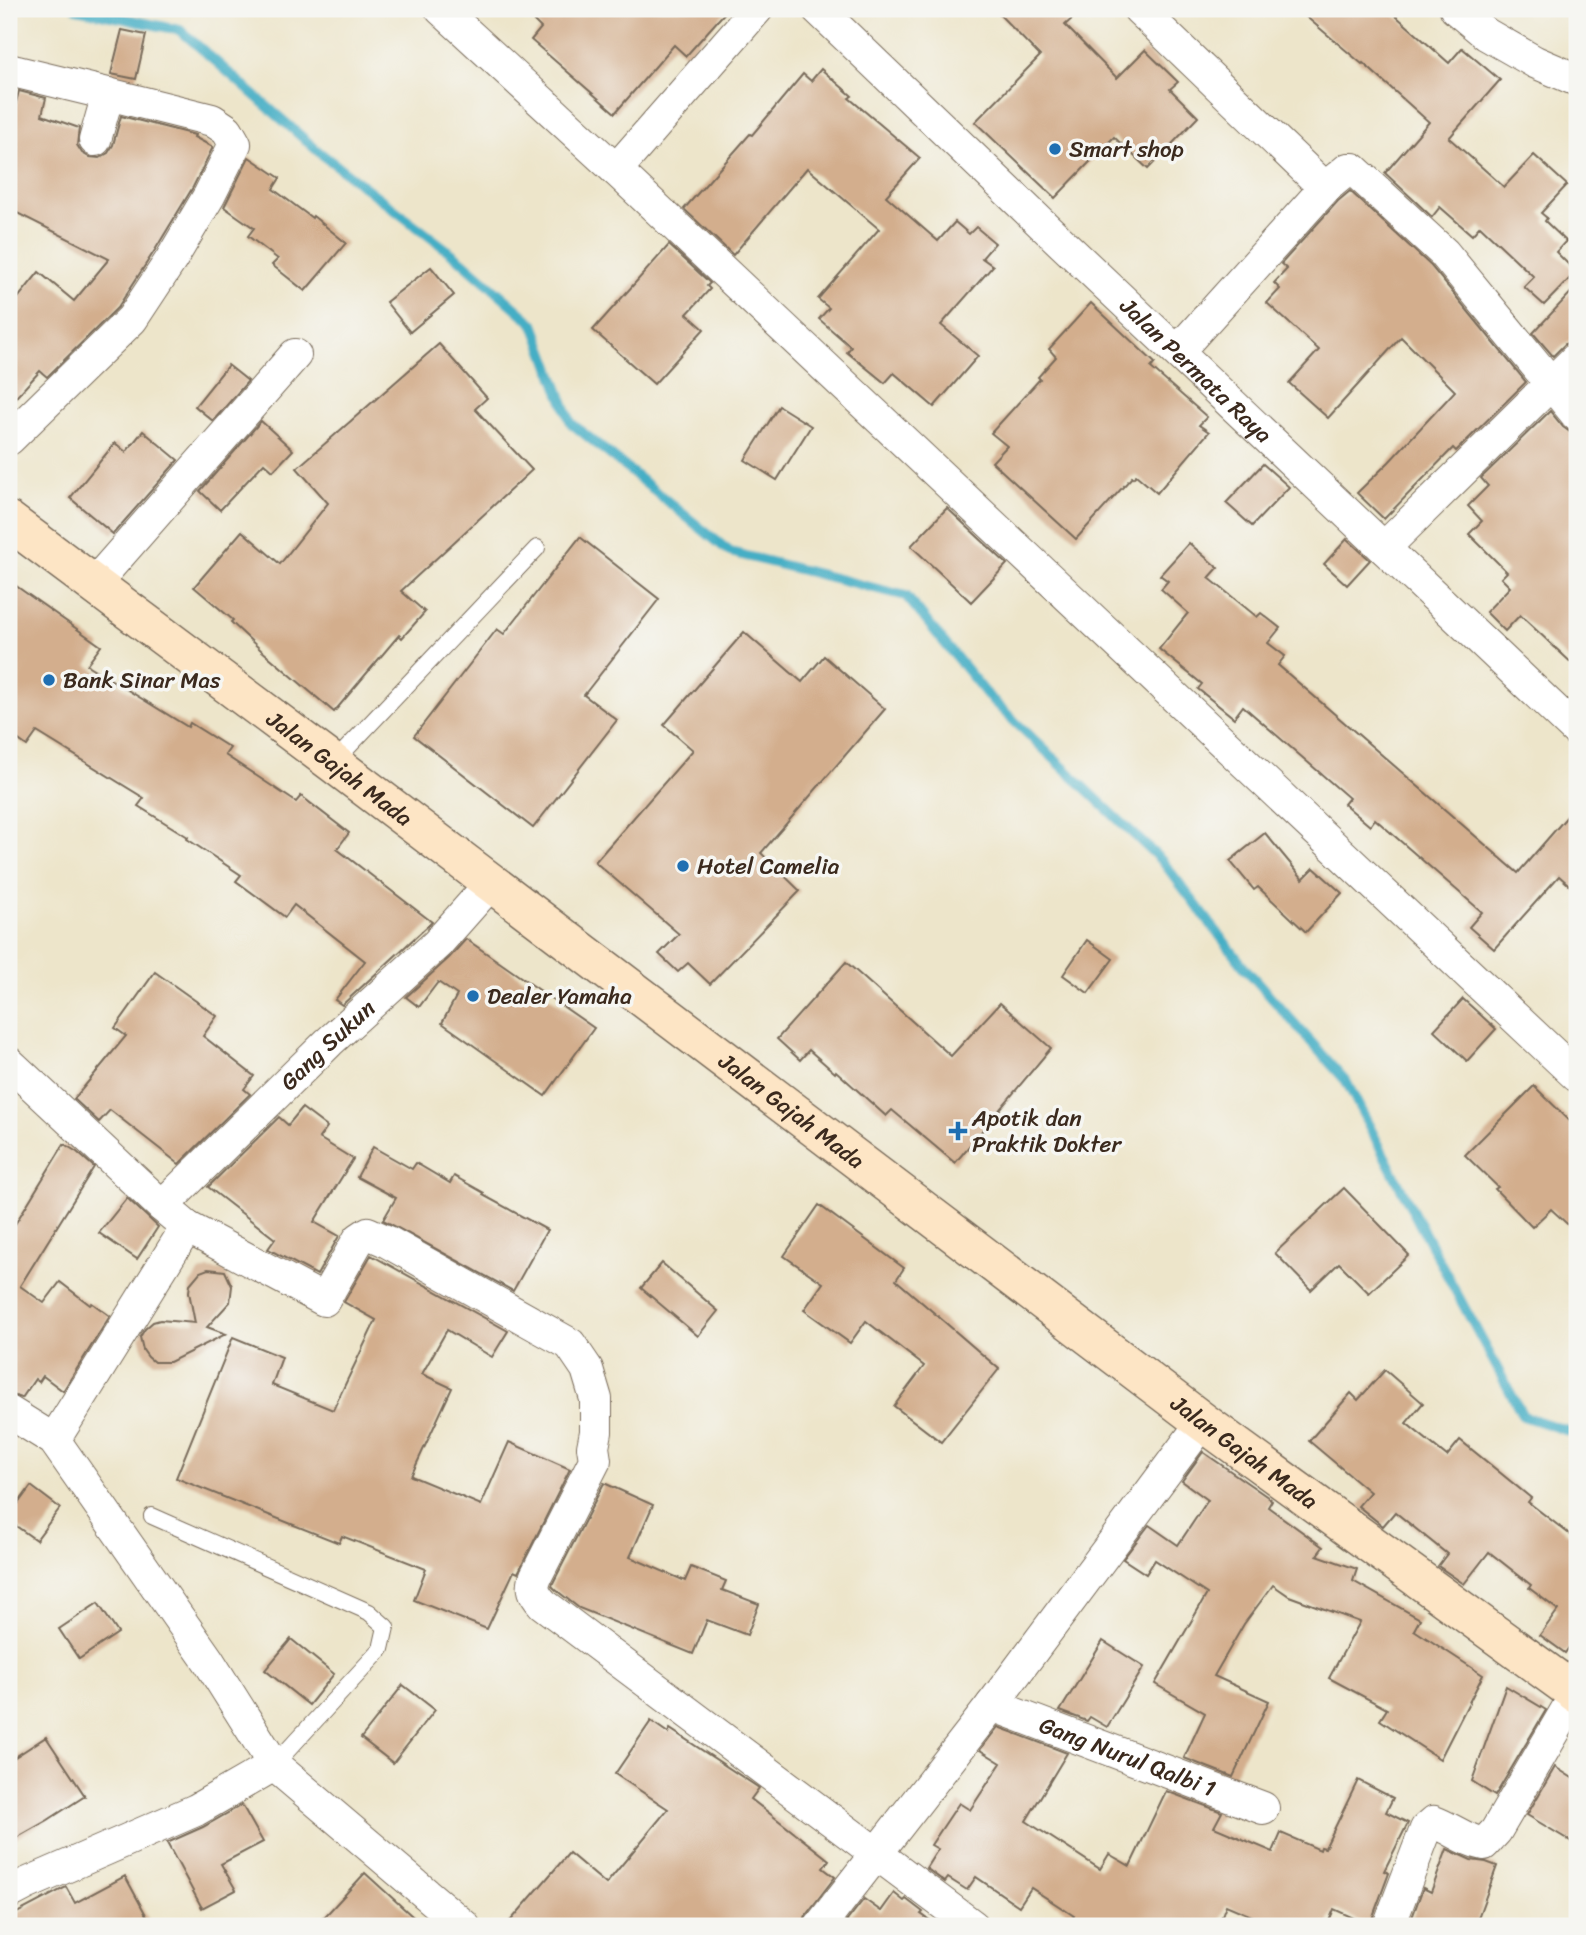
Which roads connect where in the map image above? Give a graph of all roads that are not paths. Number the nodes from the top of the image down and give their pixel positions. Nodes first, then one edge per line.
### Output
1 (441, 9) edge
2 (757, 9) edge
3 (818, 9) edge
4 (1139, 9) edge
5 (1456, 9) edge
6 (9, 69) edge
7 (1577, 80) edge
8 (108, 94) junction
9 (95, 140) dead end
10 (616, 170) junction
11 (1325, 188) junction
12 (1178, 351) junction
13 (295, 355) dead end
14 (1577, 358) edge
15 (1551, 383) junction
16 (1577, 415) edge
17 (9, 439) edge
18 (9, 522) edge
19 (537, 548) dead end
20 (1384, 548) junction
21 (93, 584) junction
22 (1577, 731) edge
23 (333, 763) junction
24 (491, 883) junction
25 (9, 1063) edge
26 (1577, 1076) edge
27 (162, 1206) junction
28 (187, 1227) junction
29 (9, 1412) edge
30 (1203, 1422) junction
31 (54, 1440) junction
32 (152, 1516) dead end
33 (1577, 1694) edge
34 (992, 1705) junction
35 (274, 1765) junction
36 (1263, 1808) dead end
37 (876, 1855) junction
38 (9, 1893) edge
39 (464, 1926) edge
40 (820, 1926) edge
41 (973, 1926) edge
42 (1389, 1926) edge

1 - 10 street
2 - 10 street
3 - 12 street, Jalan Permata Raya
4 - 11 street
5 - 7 street
6 - 8 street
8 - 9 street
8 - 17 street
10 - 26 street
11 - 12 street
11 - 15 street
12 - 20 street, Jalan Permata Raya
13 - 21 street
14 - 15 street
15 - 16 street
15 - 20 street
18 - 21 main road, Jalan Gajah Mada
19 - 23 lane
20 - 22 street, Jalan Permata Raya
21 - 23 main road, Jalan Gajah Mada
23 - 24 main road, Jalan Gajah Mada
24 - 27 street, Gang Sukun
24 - 30 main road, Jalan Gajah Mada
25 - 27 street
27 - 28 street
28 - 31 street
28 - 37 street
29 - 31 street
30 - 33 main road, Jalan Gajah Mada
30 - 34 street
31 - 35 street
32 - 35 lane
33 - 42 street
34 - 36 street, Gang Nurul Qalbi 1
34 - 37 street
35 - 38 street
35 - 39 street
37 - 40 street
37 - 41 street

